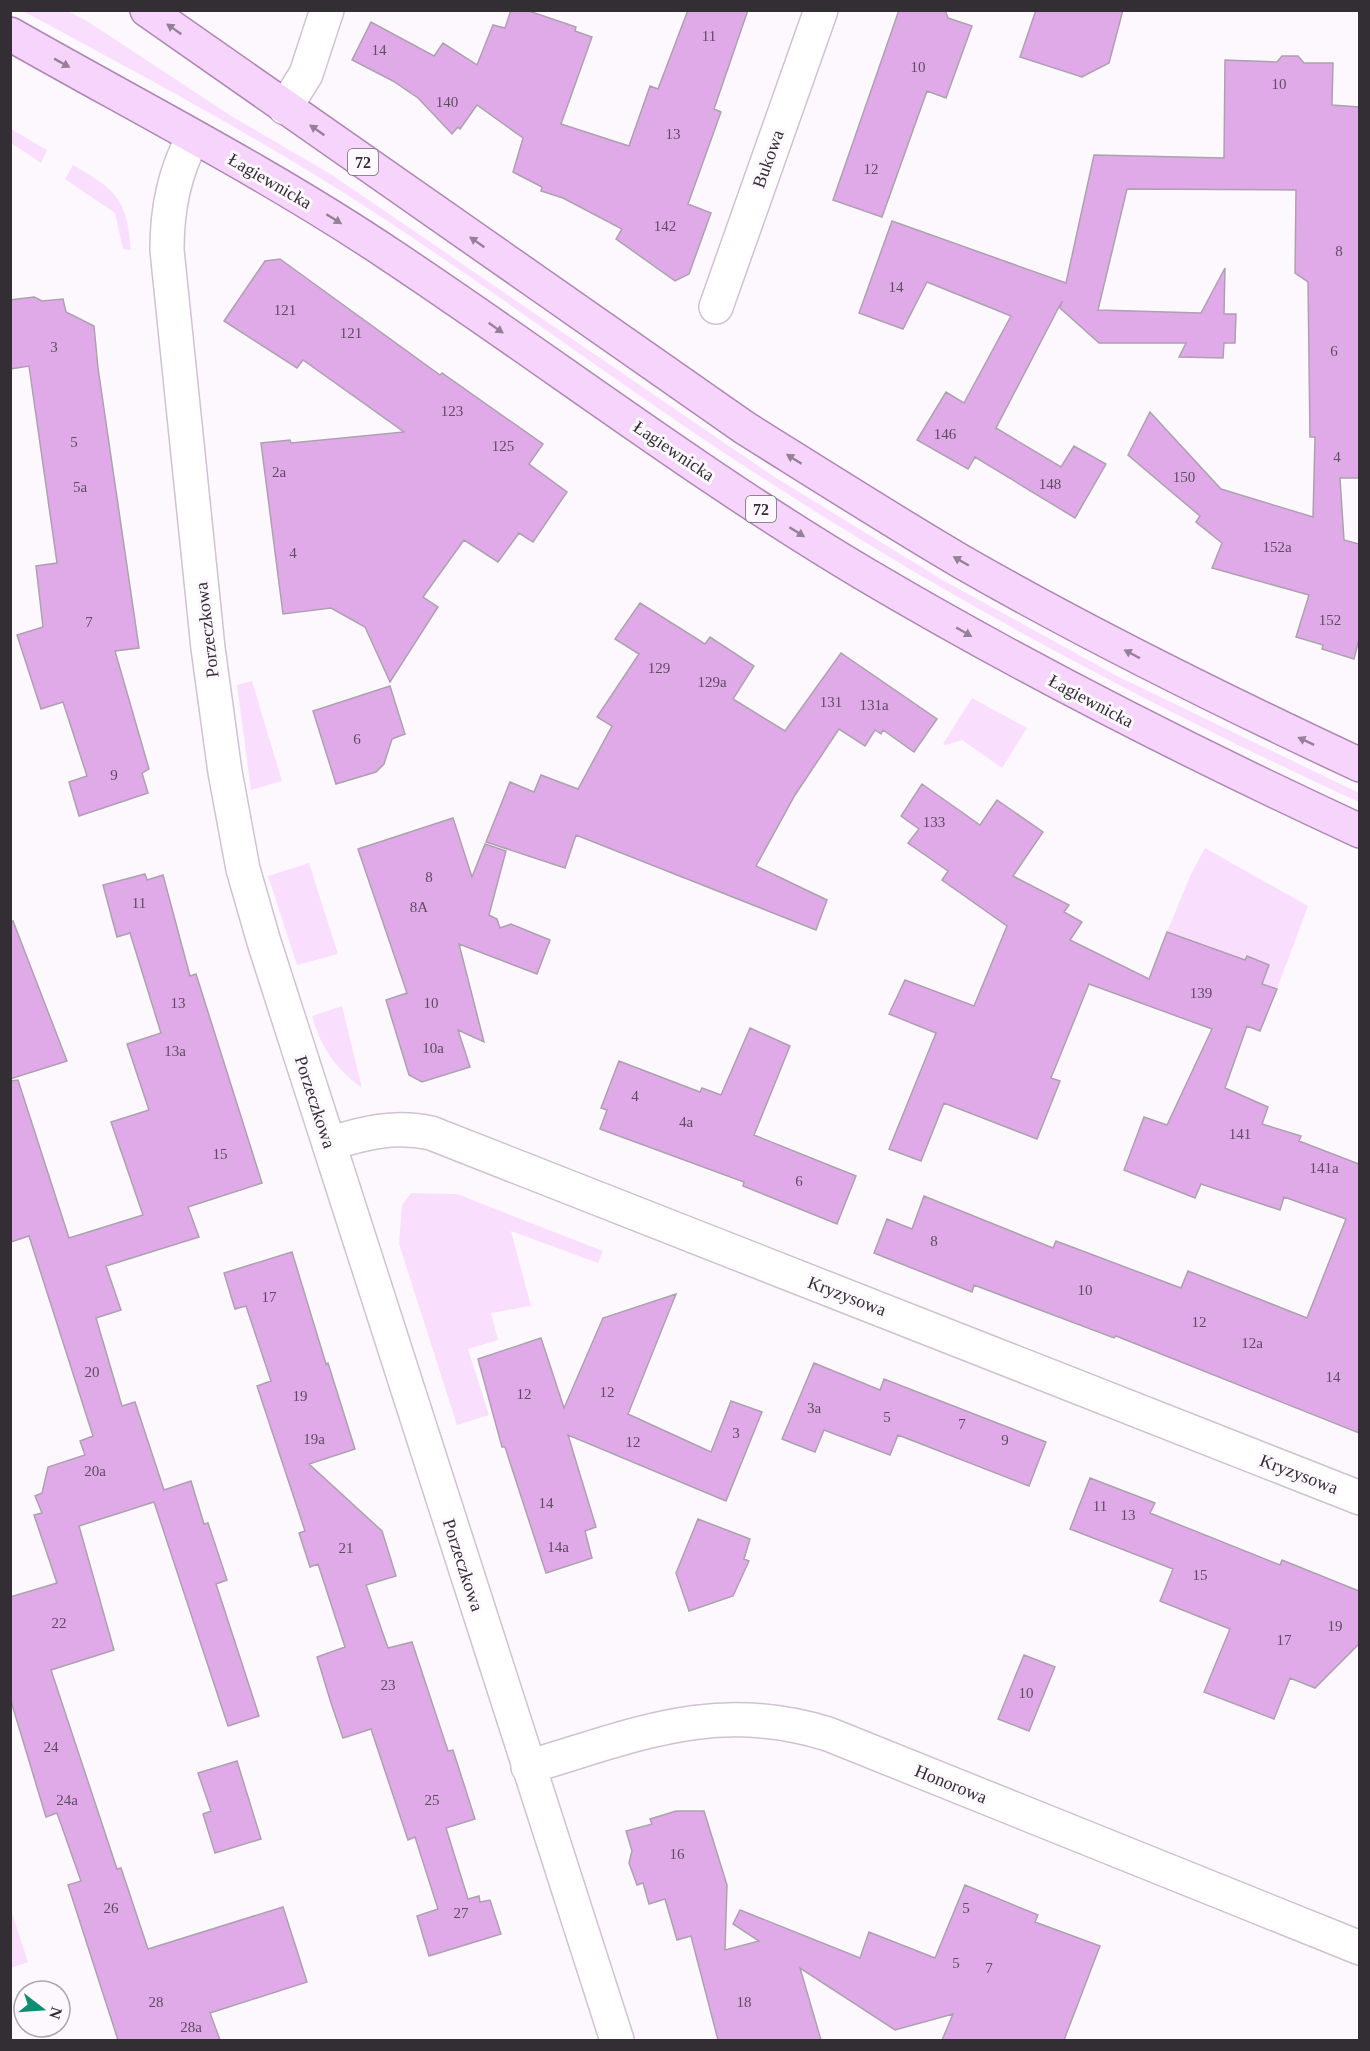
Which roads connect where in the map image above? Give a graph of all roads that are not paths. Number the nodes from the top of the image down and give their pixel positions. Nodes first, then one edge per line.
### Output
1 (147, 10) edge
2 (327, 10) edge
3 (821, 10) edge
4 (10, 34) edge
5 (285, 108) junction
6 (193, 137) junction
7 (716, 307) dead end
8 (1359, 765) edge
9 (1359, 831) edge
10 (328, 1144) junction
11 (1359, 1498) edge
12 (528, 1767) junction
13 (1359, 1948) edge
14 (617, 2040) edge

5 -> 1 main road, 72
2 - 5 street
3 - 7 street, Bukowa
4 -> 6 main road, Łagiewnicka / 72
8 -> 5 main road, 72
6 -> 9 main road, Łagiewnicka / 72
6 - 10 street, Porzeczkowa
10 - 11 street, Kryzysowa
10 - 12 street, Porzeczkowa
12 - 13 street, Honorowa
12 - 14 street, Porzeczkowa

